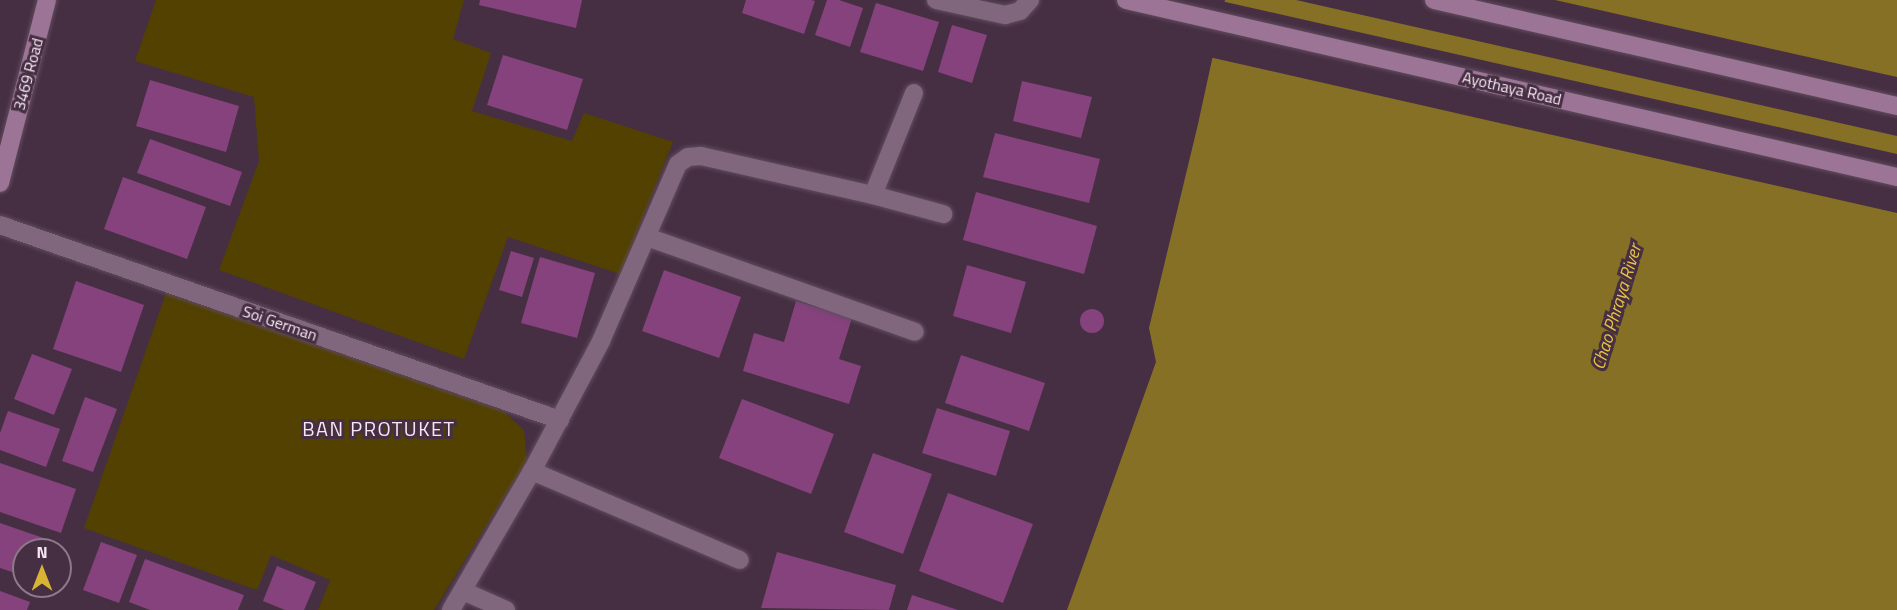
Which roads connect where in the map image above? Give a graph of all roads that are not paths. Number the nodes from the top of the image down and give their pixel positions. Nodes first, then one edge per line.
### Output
1 (48, 0) edge
2 (936, 0) edge
3 (1030, 0) edge
4 (1126, 0) edge
5 (1434, 0) edge
6 (914, 93) dead end
7 (1897, 106) edge
8 (1897, 177) edge
9 (0, 183) edge
10 (873, 195) junction
11 (943, 214) dead end
12 (0, 225) edge
13 (647, 237) junction
14 (915, 332) dead end
15 (560, 420) junction
16 (532, 471) junction
17 (740, 560) dead end
18 (463, 591) junction
19 (451, 610) edge
20 (506, 610) edge

1 - 9 main road, 3469 Road
2 - 3 street
4 - 8 main road, Ayothaya Road
5 - 7 main road
6 - 10 street
10 - 11 street
10 - 13 street
12 - 15 street, Soi German
13 - 14 street
13 - 15 street
15 - 16 street
16 - 17 street
16 - 18 street
18 - 19 street
18 - 20 street

